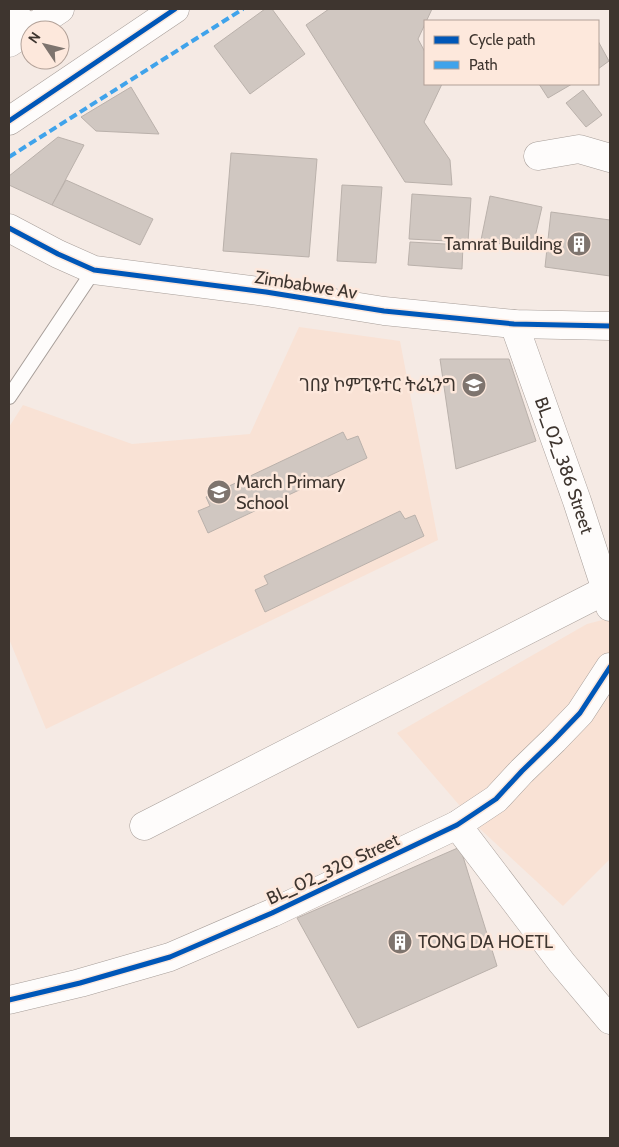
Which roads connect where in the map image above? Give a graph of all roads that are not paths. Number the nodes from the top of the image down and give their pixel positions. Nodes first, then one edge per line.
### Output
1 (60, 9) edge
2 (175, 9) edge
3 (9, 12) edge
4 (44, 20) edge
5 (20, 36) edge
6 (9, 121) edge
7 (538, 156) dead end
8 (610, 158) edge
9 (9, 228) edge
10 (94, 270) junction
11 (514, 324) junction
12 (610, 326) edge
13 (9, 397) edge
14 (608, 599) edge
15 (610, 667) edge
16 (457, 825) junction
17 (144, 826) dead end
18 (9, 1000) edge
19 (610, 1020) edge

1 - 4 street
2 - 6 street
3 - 5 street
7 - 8 street
9 - 10 street, Zimbabwe Av
10 - 11 street, Zimbabwe Av
10 - 13 lane
11 - 12 street, Zimbabwe Av
11 - 14 street, BL_02_386 Street
14 - 17 street
15 - 16 street, BL_02_320 Street
16 - 18 street, BL_02_320 Street
16 - 19 street

